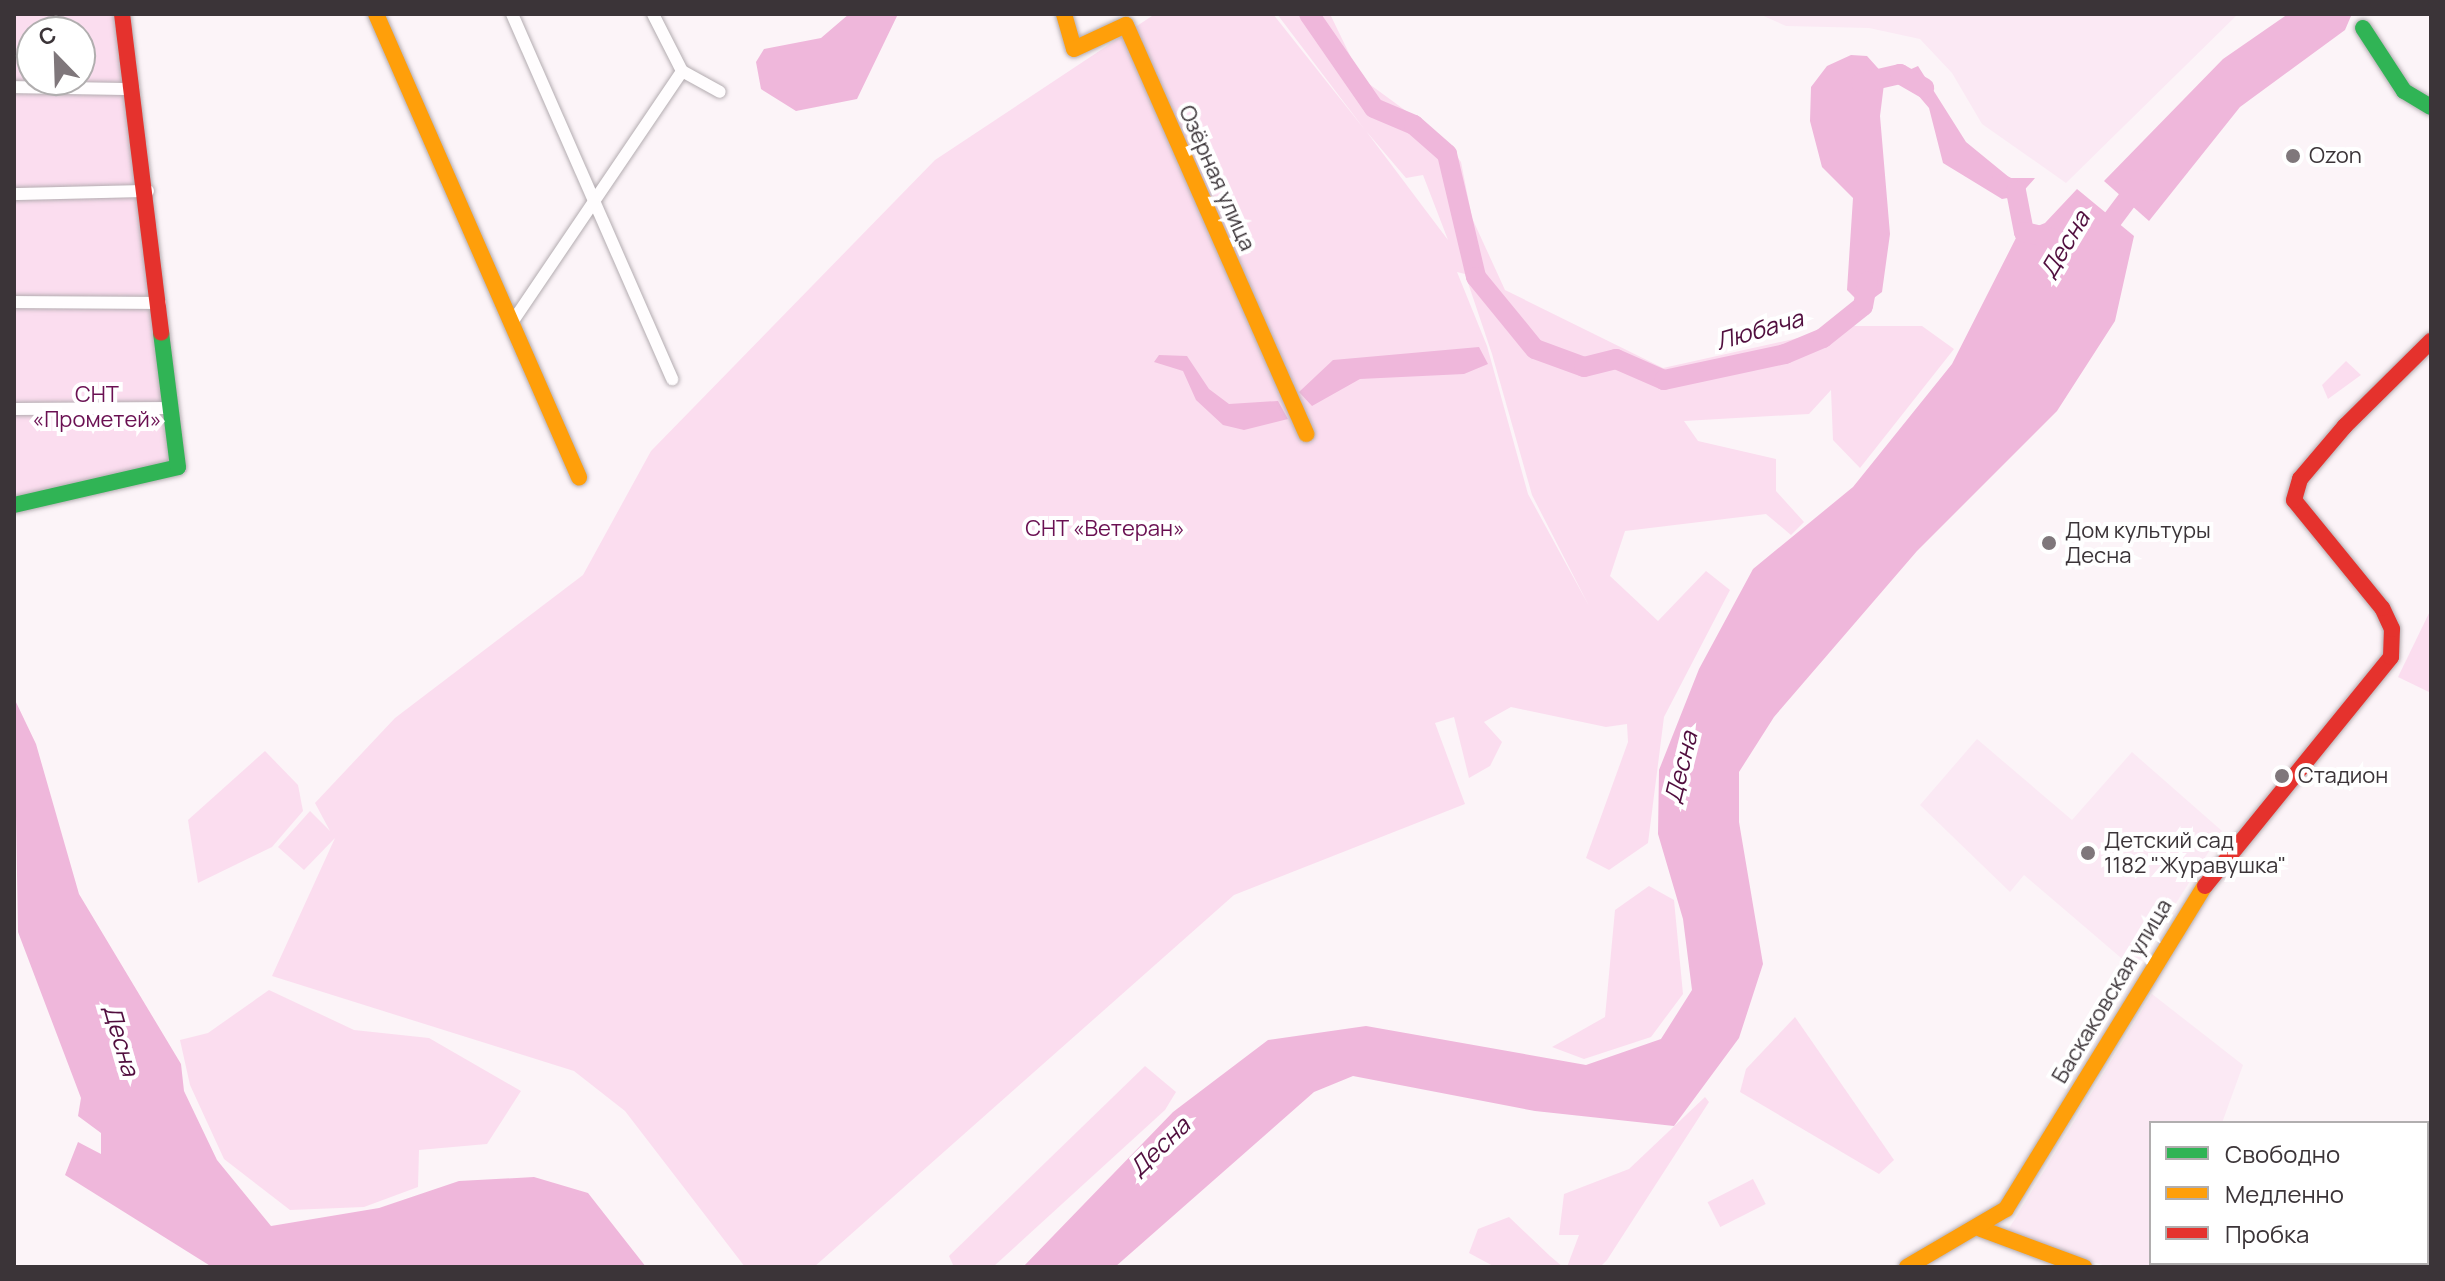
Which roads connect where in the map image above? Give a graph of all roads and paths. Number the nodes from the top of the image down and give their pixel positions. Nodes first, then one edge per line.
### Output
1 (122, 14) edge
2 (376, 14) edge
3 (512, 14) edge
4 (653, 14) edge
5 (1064, 14) edge
6 (2363, 28) dead end
7 (682, 71) junction
8 (14, 87) edge
9 (133, 89) junction
10 (720, 92) dead end
11 (2431, 107) edge
12 (148, 191) junction
13 (14, 194) edge
14 (595, 201) junction
15 (14, 302) edge
16 (160, 303) junction
17 (511, 324) junction
18 (2431, 341) edge
19 (672, 379) dead end
20 (170, 408) junction
21 (14, 409) edge
22 (1306, 434) dead end
23 (579, 477) dead end
24 (14, 505) edge
25 (1981, 1229) junction
26 (1907, 1267) edge
27 (2084, 1267) edge

1 - 9 street
2 - 17 street
3 - 14 street
4 - 7 street
5 - 22 street, Озёрная улица
6 - 11 street
7 - 10 street
7 - 14 street
8 - 9 street
9 - 12 street
12 - 13 street
12 - 16 street
14 - 17 street
14 - 19 street
15 - 16 street
16 - 20 street
17 - 23 street
18 - 25 street, Баскаковская улица
20 - 21 street
20 - 24 street
25 - 26 street, Баскаковская улица
25 - 27 street

